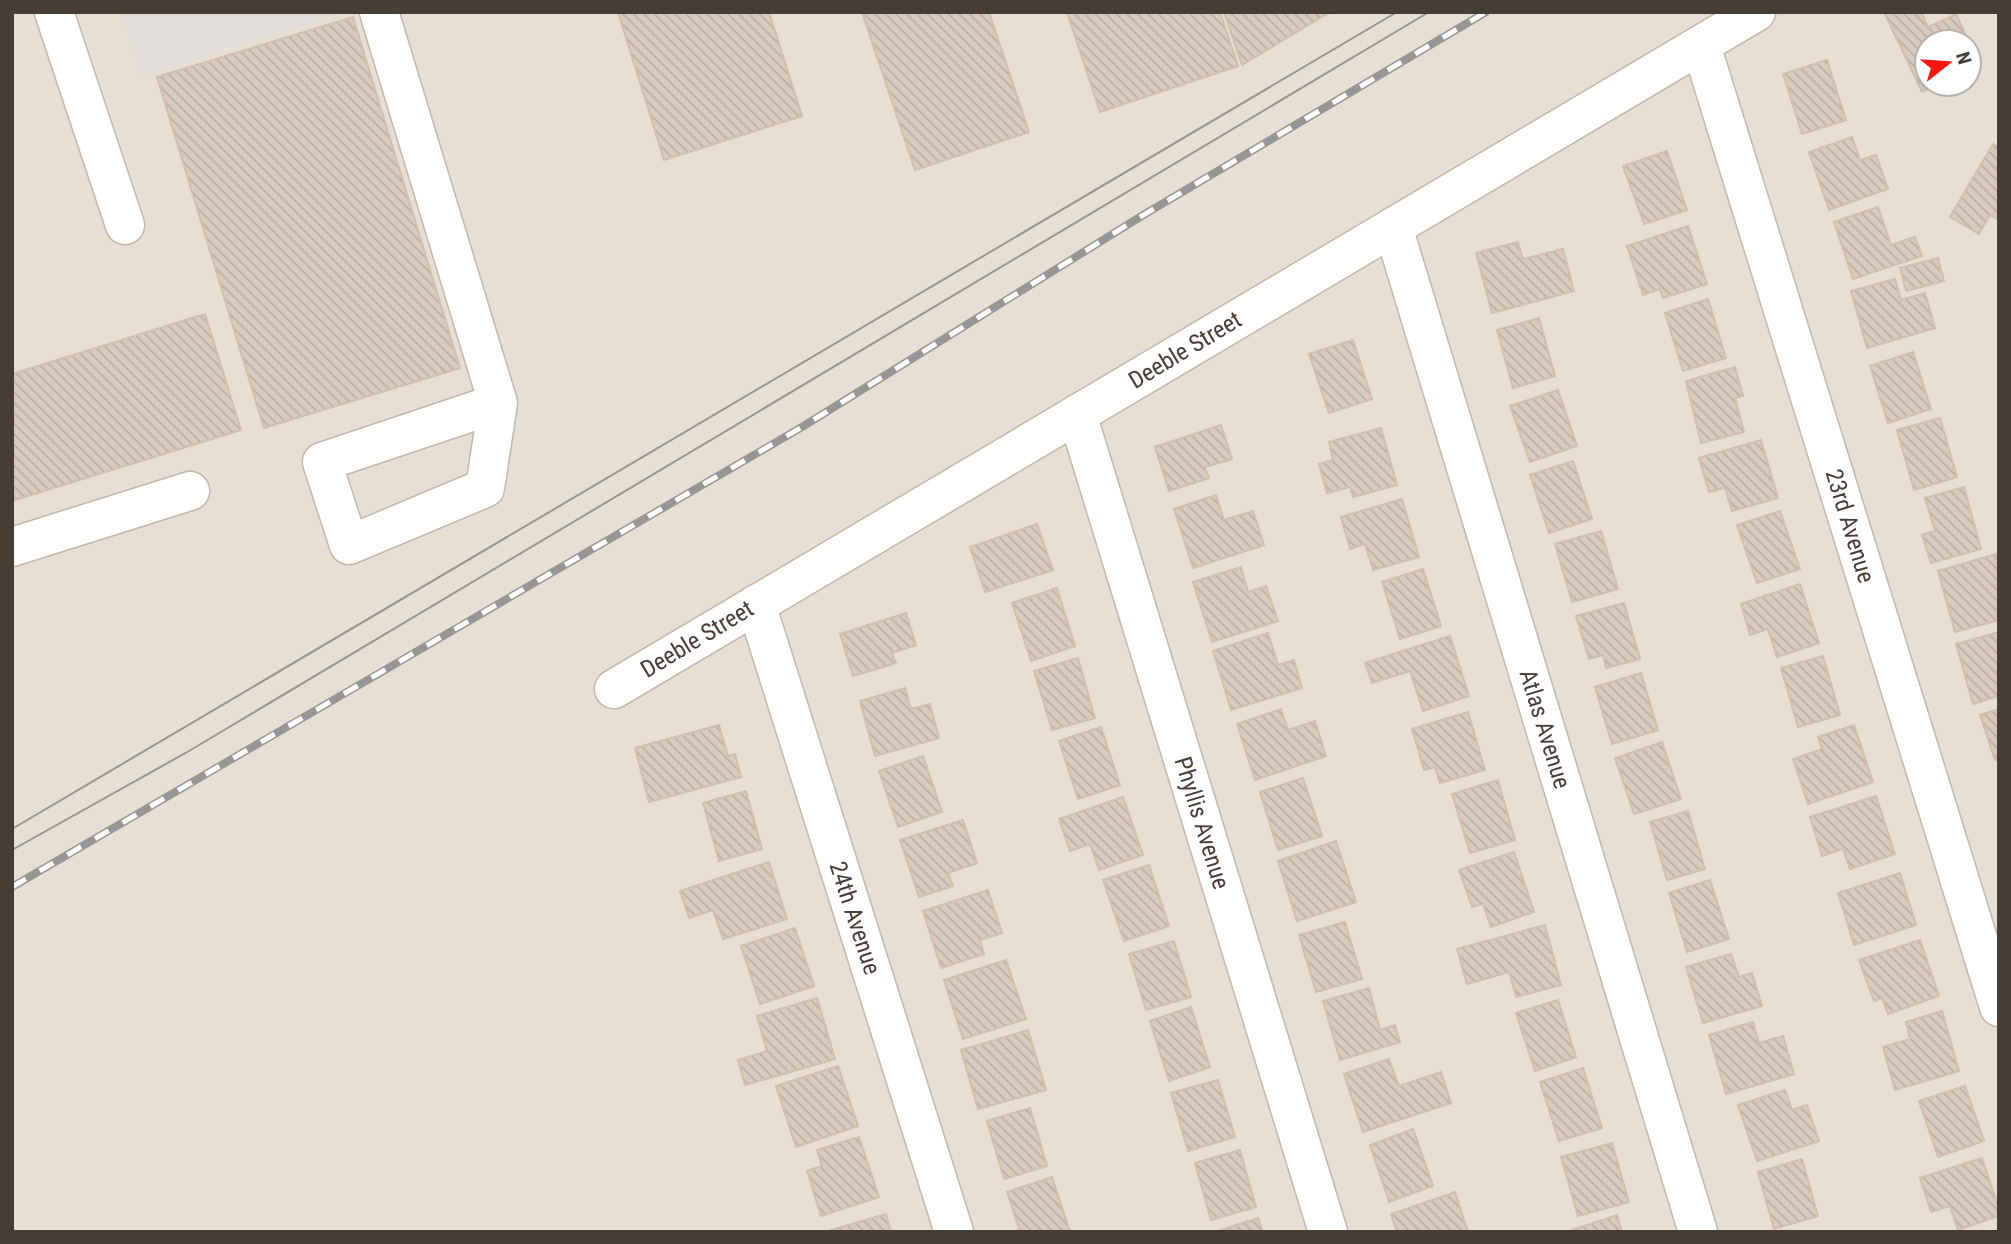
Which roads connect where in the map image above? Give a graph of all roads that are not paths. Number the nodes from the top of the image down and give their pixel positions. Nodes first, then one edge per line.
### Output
1 (54, 12) edge
2 (379, 12) edge
3 (1756, 12) edge
4 (1701, 46) junction
5 (125, 225) dead end
6 (1393, 227) junction
7 (498, 402) junction
8 (1077, 414) junction
9 (190, 491) dead end
10 (12, 547) edge
11 (756, 604) junction
12 (614, 689) dead end
13 (1999, 1007) edge
14 (954, 1232) edge
15 (1328, 1232) edge
16 (1698, 1232) edge

1 - 5 street
2 - 7 street
3 - 4 street, Deeble Street
4 - 6 street, Deeble Street
4 - 13 street, 23rd Avenue
6 - 8 street, Deeble Street
6 - 16 street, Atlas Avenue
7 - 7 street
8 - 11 street, Deeble Street
8 - 15 street, Phyllis Avenue
9 - 10 street
11 - 12 street, Deeble Street
11 - 14 street, 24th Avenue

